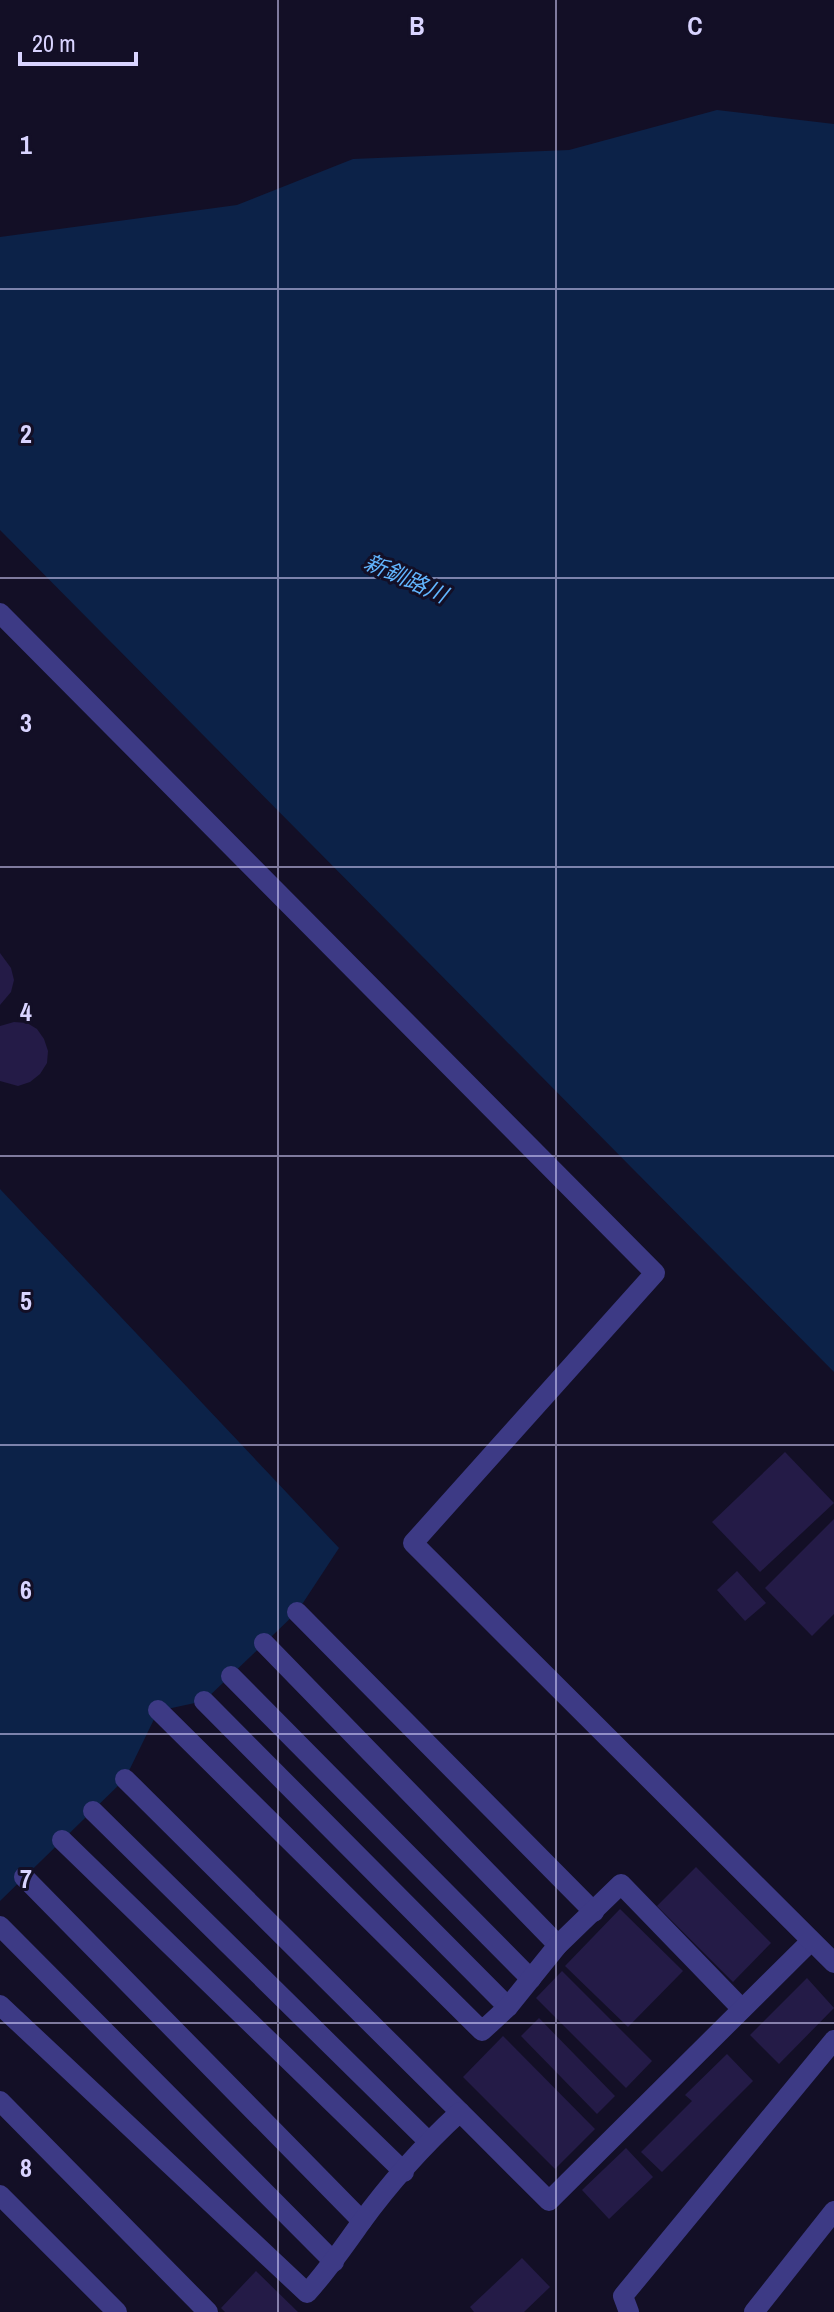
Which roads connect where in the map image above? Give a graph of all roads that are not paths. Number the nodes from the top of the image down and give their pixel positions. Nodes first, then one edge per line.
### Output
1 (0, 613) edge
2 (297, 1612) dead end
3 (264, 1643) dead end
4 (231, 1676) dead end
5 (204, 1701) dead end
6 (158, 1710) dead end
7 (125, 1779) dead end
8 (93, 1811) dead end
9 (62, 1840) dead end
10 (24, 1877) dead end
11 (594, 1912) junction
12 (0, 1926) edge
13 (811, 1941) junction
14 (558, 1945) junction
15 (834, 1963) edge
16 (531, 1979) junction
17 (0, 2005) edge
18 (508, 2007) junction
19 (742, 2009) junction
20 (834, 2040) edge
21 (0, 2101) edge
22 (460, 2112) junction
23 (428, 2141) junction
24 (404, 2172) junction
25 (0, 2195) edge
26 (834, 2211) edge
27 (362, 2221) junction
28 (334, 2262) junction
29 (117, 2312) edge
30 (208, 2312) edge
31 (629, 2312) edge
32 (754, 2312) edge

1 - 13 street
2 - 11 street
3 - 14 street
4 - 16 street
5 - 18 street
6 - 18 street
7 - 22 street
8 - 23 street
9 - 24 street
10 - 27 street
11 - 14 street
11 - 19 street
12 - 28 street
13 - 15 street
13 - 19 street
14 - 16 street
16 - 18 street
17 - 28 street
19 - 22 street
20 - 31 street
21 - 30 street
22 - 23 street
23 - 24 street
24 - 27 street
25 - 29 street
26 - 32 street
27 - 28 street

